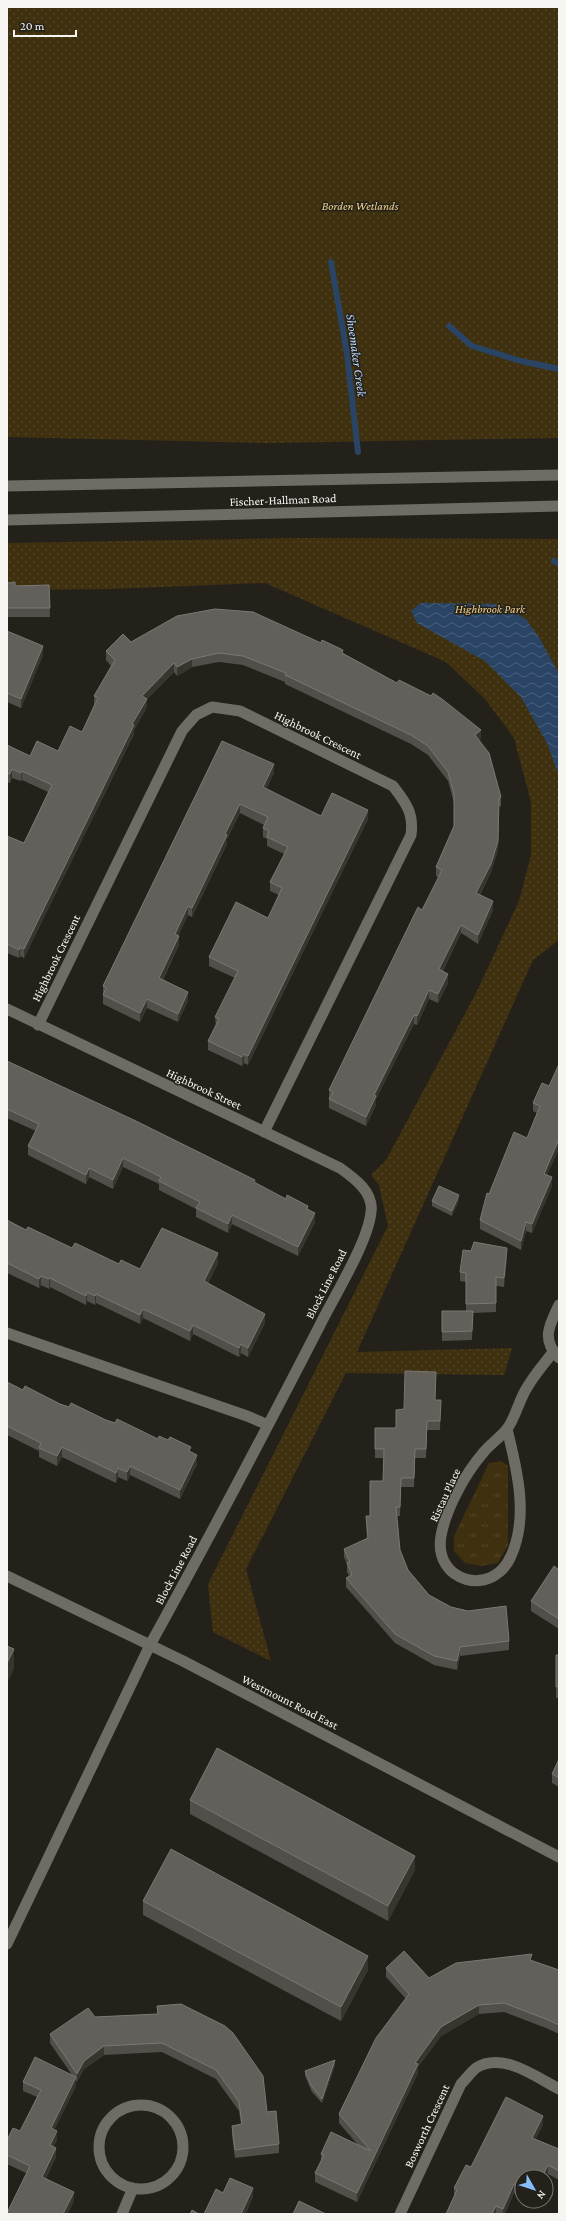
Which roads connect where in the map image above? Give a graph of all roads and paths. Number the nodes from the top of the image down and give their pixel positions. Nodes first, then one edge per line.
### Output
1 (559, 475) edge
2 (7, 486) edge
3 (559, 506) edge
4 (7, 520) edge
5 (7, 1009) edge
6 (38, 1025) junction
7 (264, 1132) junction
8 (372, 1211) joint
9 (559, 1305) edge
10 (7, 1333) edge
11 (556, 1355) edge
12 (268, 1425) junction
13 (507, 1429) junction
14 (7, 1576) edge
15 (150, 1645) junction
16 (559, 1857) edge
17 (7, 1944) edge
18 (559, 2089) edge
19 (133, 2188) junction
20 (122, 2214) edge
21 (400, 2214) edge

1 - 2 street, Fischer-Hallman Road
3 - 4 street, Fischer-Hallman Road
5 - 6 street, Highbrook Street
6 - 7 street, Highbrook Street
6 - 7 street, Highbrook Crescent
7 - 8 street, Highbrook Street
8 - 12 street, Block Line Road
9 - 11 street
10 - 12 street
11 - 13 street, Ristau Place
12 - 15 street, Block Line Road
13 - 13 street, Ristau Place
14 - 15 street, Westmount Road East
15 - 16 street, Westmount Road East
15 - 17 street, Block Line Road
18 - 21 street, Bosworth Crescent
19 - 19 street
19 - 20 street

